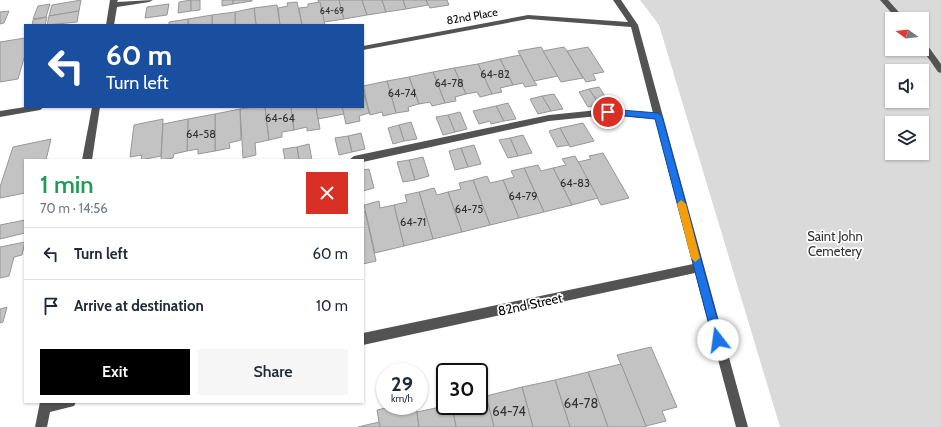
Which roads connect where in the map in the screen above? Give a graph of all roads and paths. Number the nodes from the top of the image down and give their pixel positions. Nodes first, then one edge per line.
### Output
1 (149, 0) edge
2 (617, 0) edge
3 (884, 0) edge
4 (114, 3) edge
5 (895, 12) edge
6 (110, 24) edge
7 (634, 25) junction
8 (364, 48) edge
9 (929, 54) edge
10 (941, 70) edge
11 (34, 108) edge
12 (96, 108) edge
13 (0, 114) edge
14 (658, 116) junction
15 (87, 159) edge
16 (359, 159) edge
17 (698, 268) junction
18 (364, 339) edge
19 (62, 403) edge
20 (45, 405) edge
21 (41, 427) edge
22 (742, 427) edge

1 - 4 street
2 - 7 street
3 - 5 street
4 - 6 street
7 - 8 street, 82nd Place
7 - 14 street
9 - 10 street
11 - 13 street
12 - 15 street
14 - 16 street
14 - 17 street
17 - 18 street, 82nd Street
17 - 22 street
19 - 20 street
20 - 21 street

